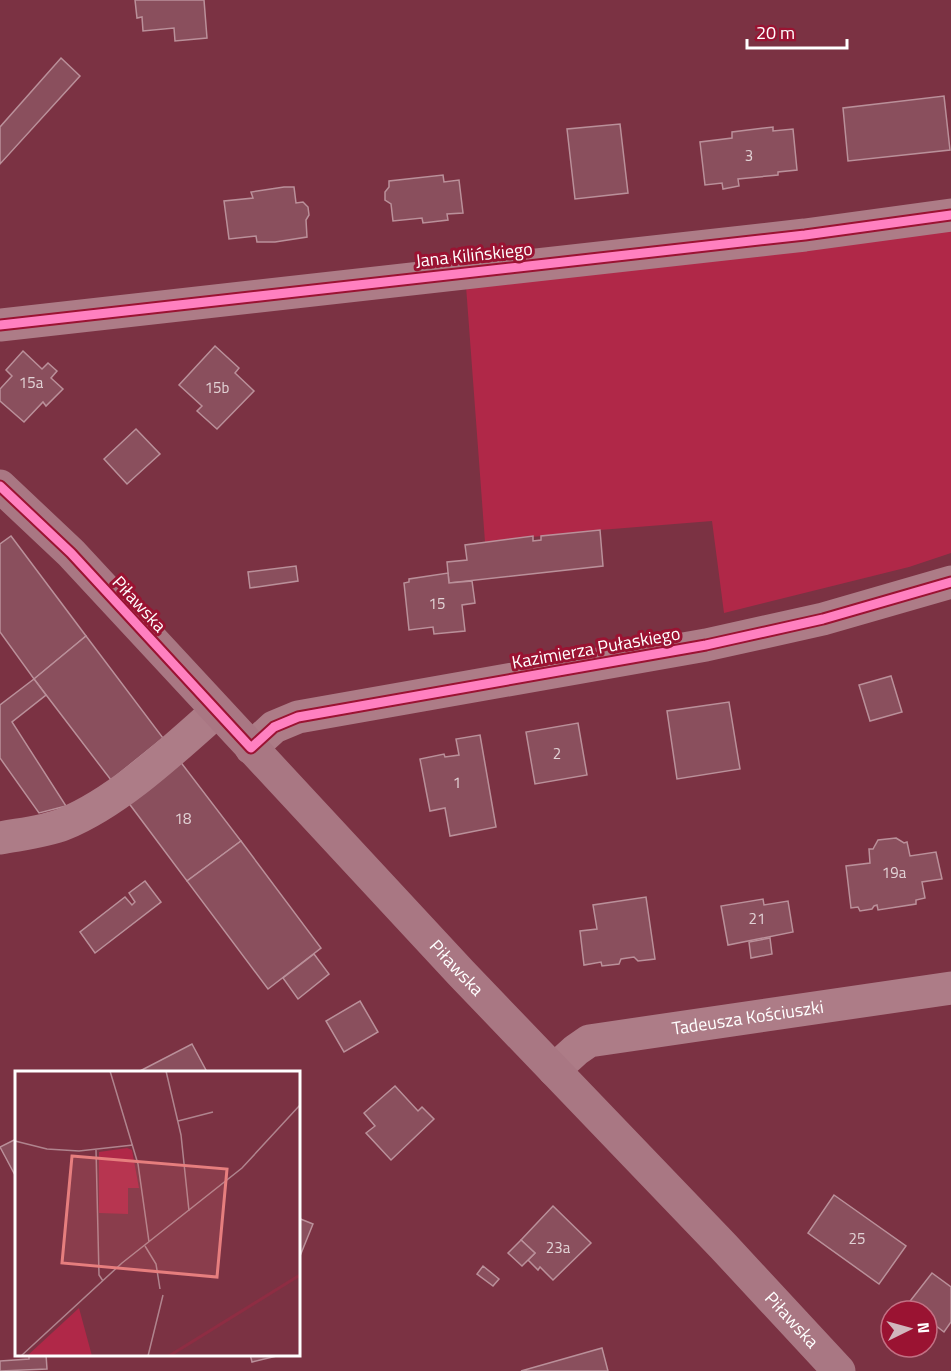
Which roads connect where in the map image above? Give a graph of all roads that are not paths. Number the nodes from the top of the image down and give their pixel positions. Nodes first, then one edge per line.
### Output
1 (951, 215) edge
2 (0, 325) edge
3 (0, 486) edge
4 (951, 582) edge
5 (217, 711) junction
6 (251, 748) junction
7 (0, 838) edge
8 (951, 988) edge
9 (554, 1070) junction
10 (839, 1371) edge

1 - 2 street, Jana Kilińskiego
3 - 5 street, Piławska
4 - 6 street, Kazimierza Pułaskiego
5 - 6 street, Piławska
5 - 7 street
6 - 9 street, Piławska
8 - 9 street, Tadeusza Kościuszki
9 - 10 street, Piławska

